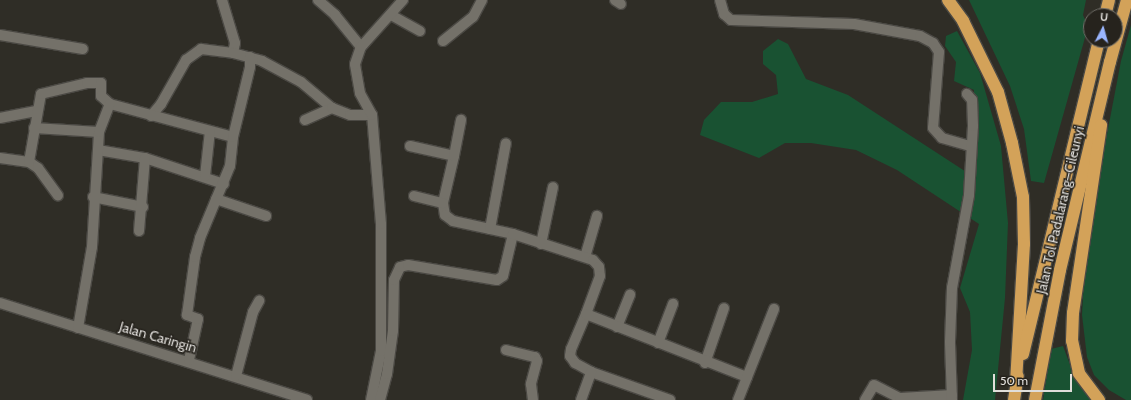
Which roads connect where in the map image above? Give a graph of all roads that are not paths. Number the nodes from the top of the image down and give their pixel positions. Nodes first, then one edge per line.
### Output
1 (222, 0) edge
2 (318, 0) edge
3 (403, 0) edge
4 (482, 0) edge
5 (720, 0) edge
6 (948, 0) edge
7 (1127, 0) edge
8 (391, 15) junction
9 (420, 31) dead end
10 (0, 35) edge
11 (443, 41) dead end
12 (361, 47) junction
13 (1097, 48) edge
14 (83, 49) dead end
15 (233, 53) junction
16 (250, 57) junction
17 (1110, 62) junction
18 (967, 94) dead end
19 (110, 104) junction
20 (332, 108) junction
21 (37, 111) junction
22 (372, 115) junction
23 (151, 116) junction
24 (0, 118) edge
25 (305, 120) dead end
26 (461, 120) dead end
27 (34, 128) junction
28 (210, 131) junction
29 (99, 132) junction
30 (233, 137) junction
31 (506, 143) dead end
32 (410, 146) dead end
33 (970, 146) junction
34 (98, 150) junction
35 (454, 156) junction
36 (0, 158) edge
37 (145, 158) junction
38 (29, 162) junction
39 (205, 176) junction
40 (224, 184) junction
41 (553, 187) dead end
42 (58, 196) dead end
43 (414, 196) dead end
44 (93, 197) junction
45 (216, 199) junction
46 (443, 203) junction
47 (143, 208) junction
48 (266, 216) dead end
49 (597, 216) dead end
50 (490, 229) junction
51 (139, 231) dead end
52 (513, 234) junction
53 (541, 244) junction
54 (585, 257) junction
55 (382, 279) junction
56 (394, 280) junction
57 (630, 295) dead end
58 (259, 301) dead end
59 (0, 303) edge
60 (673, 304) dead end
61 (724, 308) dead end
62 (774, 309) dead end
63 (586, 314) junction
64 (618, 326) junction
65 (78, 328) junction
66 (658, 343) junction
67 (506, 350) dead end
68 (189, 360) junction
69 (705, 362) junction
70 (591, 372) junction
71 (236, 376) junction
72 (747, 377) junction
73 (1016, 382) junction
74 (952, 398) edge
75 (307, 400) edge
76 (371, 400) edge
77 (380, 400) edge
78 (533, 400) edge
79 (581, 400) edge
80 (670, 400) edge
81 (738, 400) edge
82 (865, 400) edge
83 (1014, 400) edge
84 (1035, 400) edge
85 (1099, 400) edge

1 - 15 street
2 - 12 street
3 - 8 street
4 - 11 street
5 - 33 street
6 - 73 highway
7 - 17 highway, Jalan Tol Padalarang–Cileunyi
8 - 9 street
8 - 12 street
10 - 14 street
12 - 22 street
13 - 73 highway, Jalan Tol Padalarang–Cileunyi
15 - 16 street
15 - 23 street
16 - 20 street
16 - 30 street
17 - 84 highway, Jalan Tol Padalarang–Cileunyi
17 - 85 highway
18 - 33 street
19 - 21 street
19 - 23 street
19 - 29 street
20 - 22 street
20 - 25 street
21 - 24 street
21 - 27 street
22 - 55 street
23 - 28 street
26 - 35 street
27 - 29 street
27 - 38 street
28 - 30 street
28 - 39 street
29 - 34 street
30 - 40 street
31 - 50 street
32 - 35 street
33 - 74 street
34 - 37 street
34 - 44 street
35 - 46 street
36 - 38 street
37 - 39 street
37 - 47 street
38 - 42 street
39 - 40 street
40 - 45 street
41 - 53 street
43 - 46 street
44 - 47 street
44 - 65 street
45 - 48 street
45 - 68 street
46 - 50 street
47 - 51 street
49 - 54 street
50 - 52 street
52 - 53 street
52 - 56 street
53 - 54 street
54 - 63 street
55 - 56 street
55 - 76 street
56 - 77 street
57 - 64 street
58 - 71 street
59 - 65 street, Jalan Caringin
60 - 66 street
61 - 69 street
62 - 72 street
63 - 64 street
63 - 70 street
64 - 66 street
65 - 68 street, Jalan Caringin
66 - 69 street
67 - 78 street
68 - 71 street, Jalan Caringin
69 - 72 street
70 - 79 street
70 - 80 street
71 - 75 street, Jalan Caringin
72 - 81 street
73 - 83 highway, Jalan Tol Padalarang–Cileunyi
74 - 82 street

